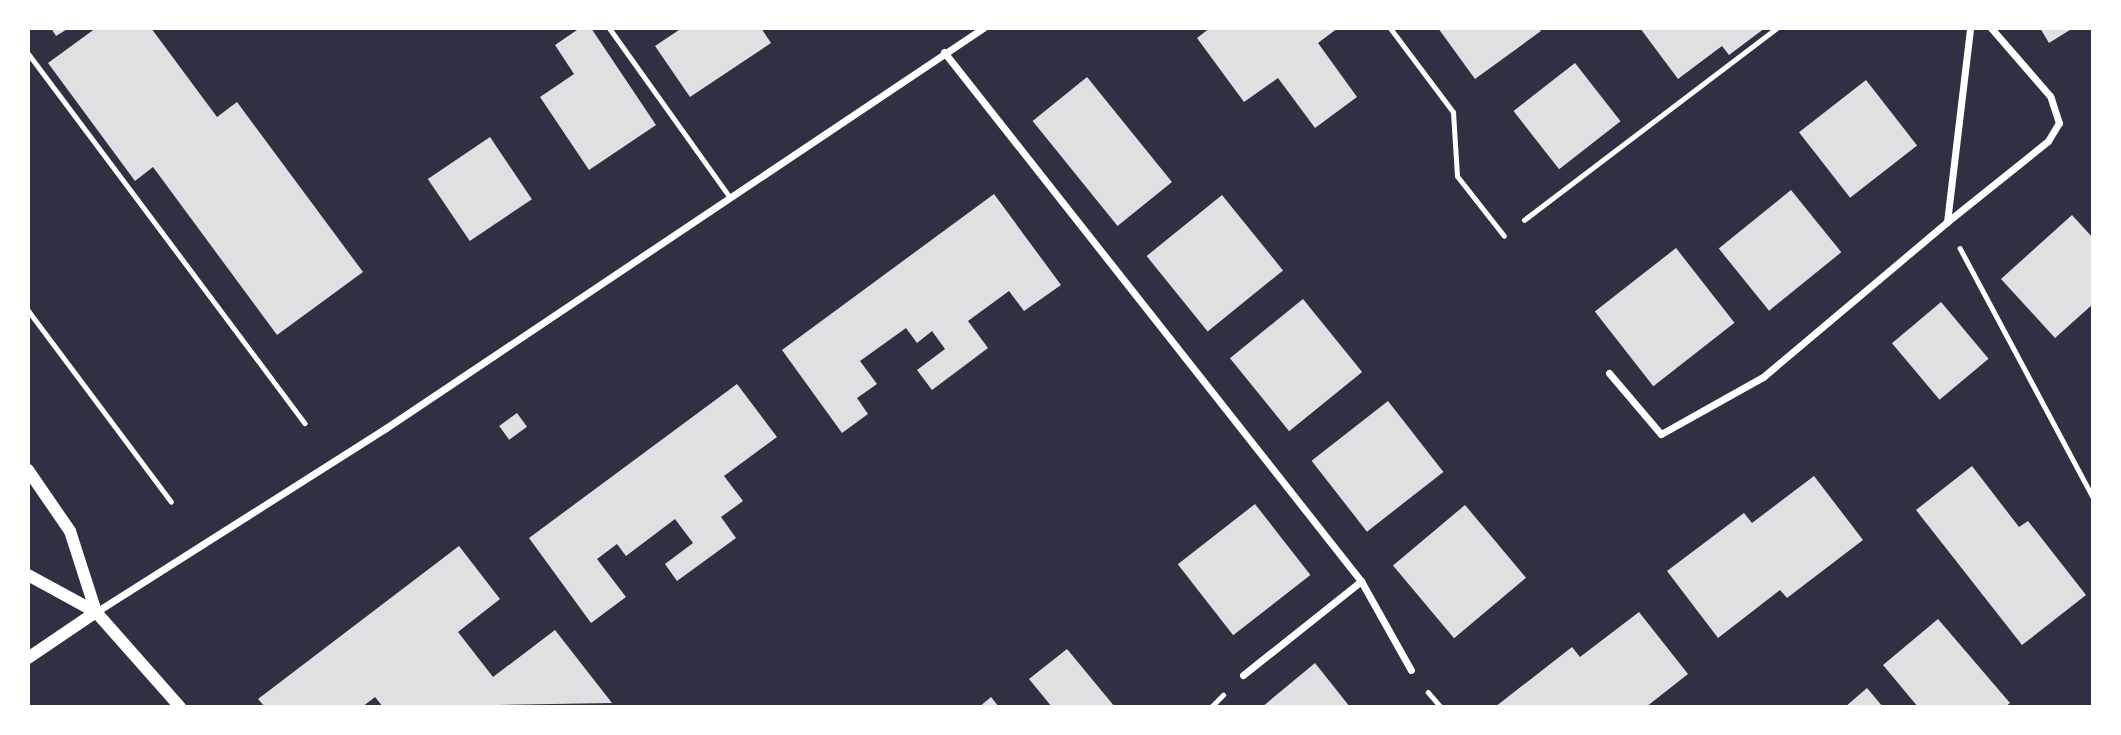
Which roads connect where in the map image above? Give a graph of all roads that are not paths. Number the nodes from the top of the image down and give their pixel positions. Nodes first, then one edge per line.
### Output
1 (609, 28) edge
2 (983, 28) edge
3 (1390, 28) edge
4 (1970, 28) edge
5 (1991, 28) edge
6 (944, 52) junction
7 (728, 195) junction
8 (1947, 222) junction
9 (1504, 236) road end
10 (1609, 373) dead end
11 (28, 470) edge
12 (28, 575) edge
13 (1361, 581) junction
14 (96, 612) junction
15 (28, 658) edge
16 (1411, 670) dead end
17 (1243, 675) dead end
18 (180, 707) edge

1 - 7 lane
2 - 6 street
3 - 9 lane
4 - 8 street
5 - 8 street
6 - 7 street
6 - 13 street
7 - 14 street
8 - 10 street
11 - 14 street
12 - 14 street
13 - 16 street
13 - 17 street
14 - 15 street
14 - 18 street

